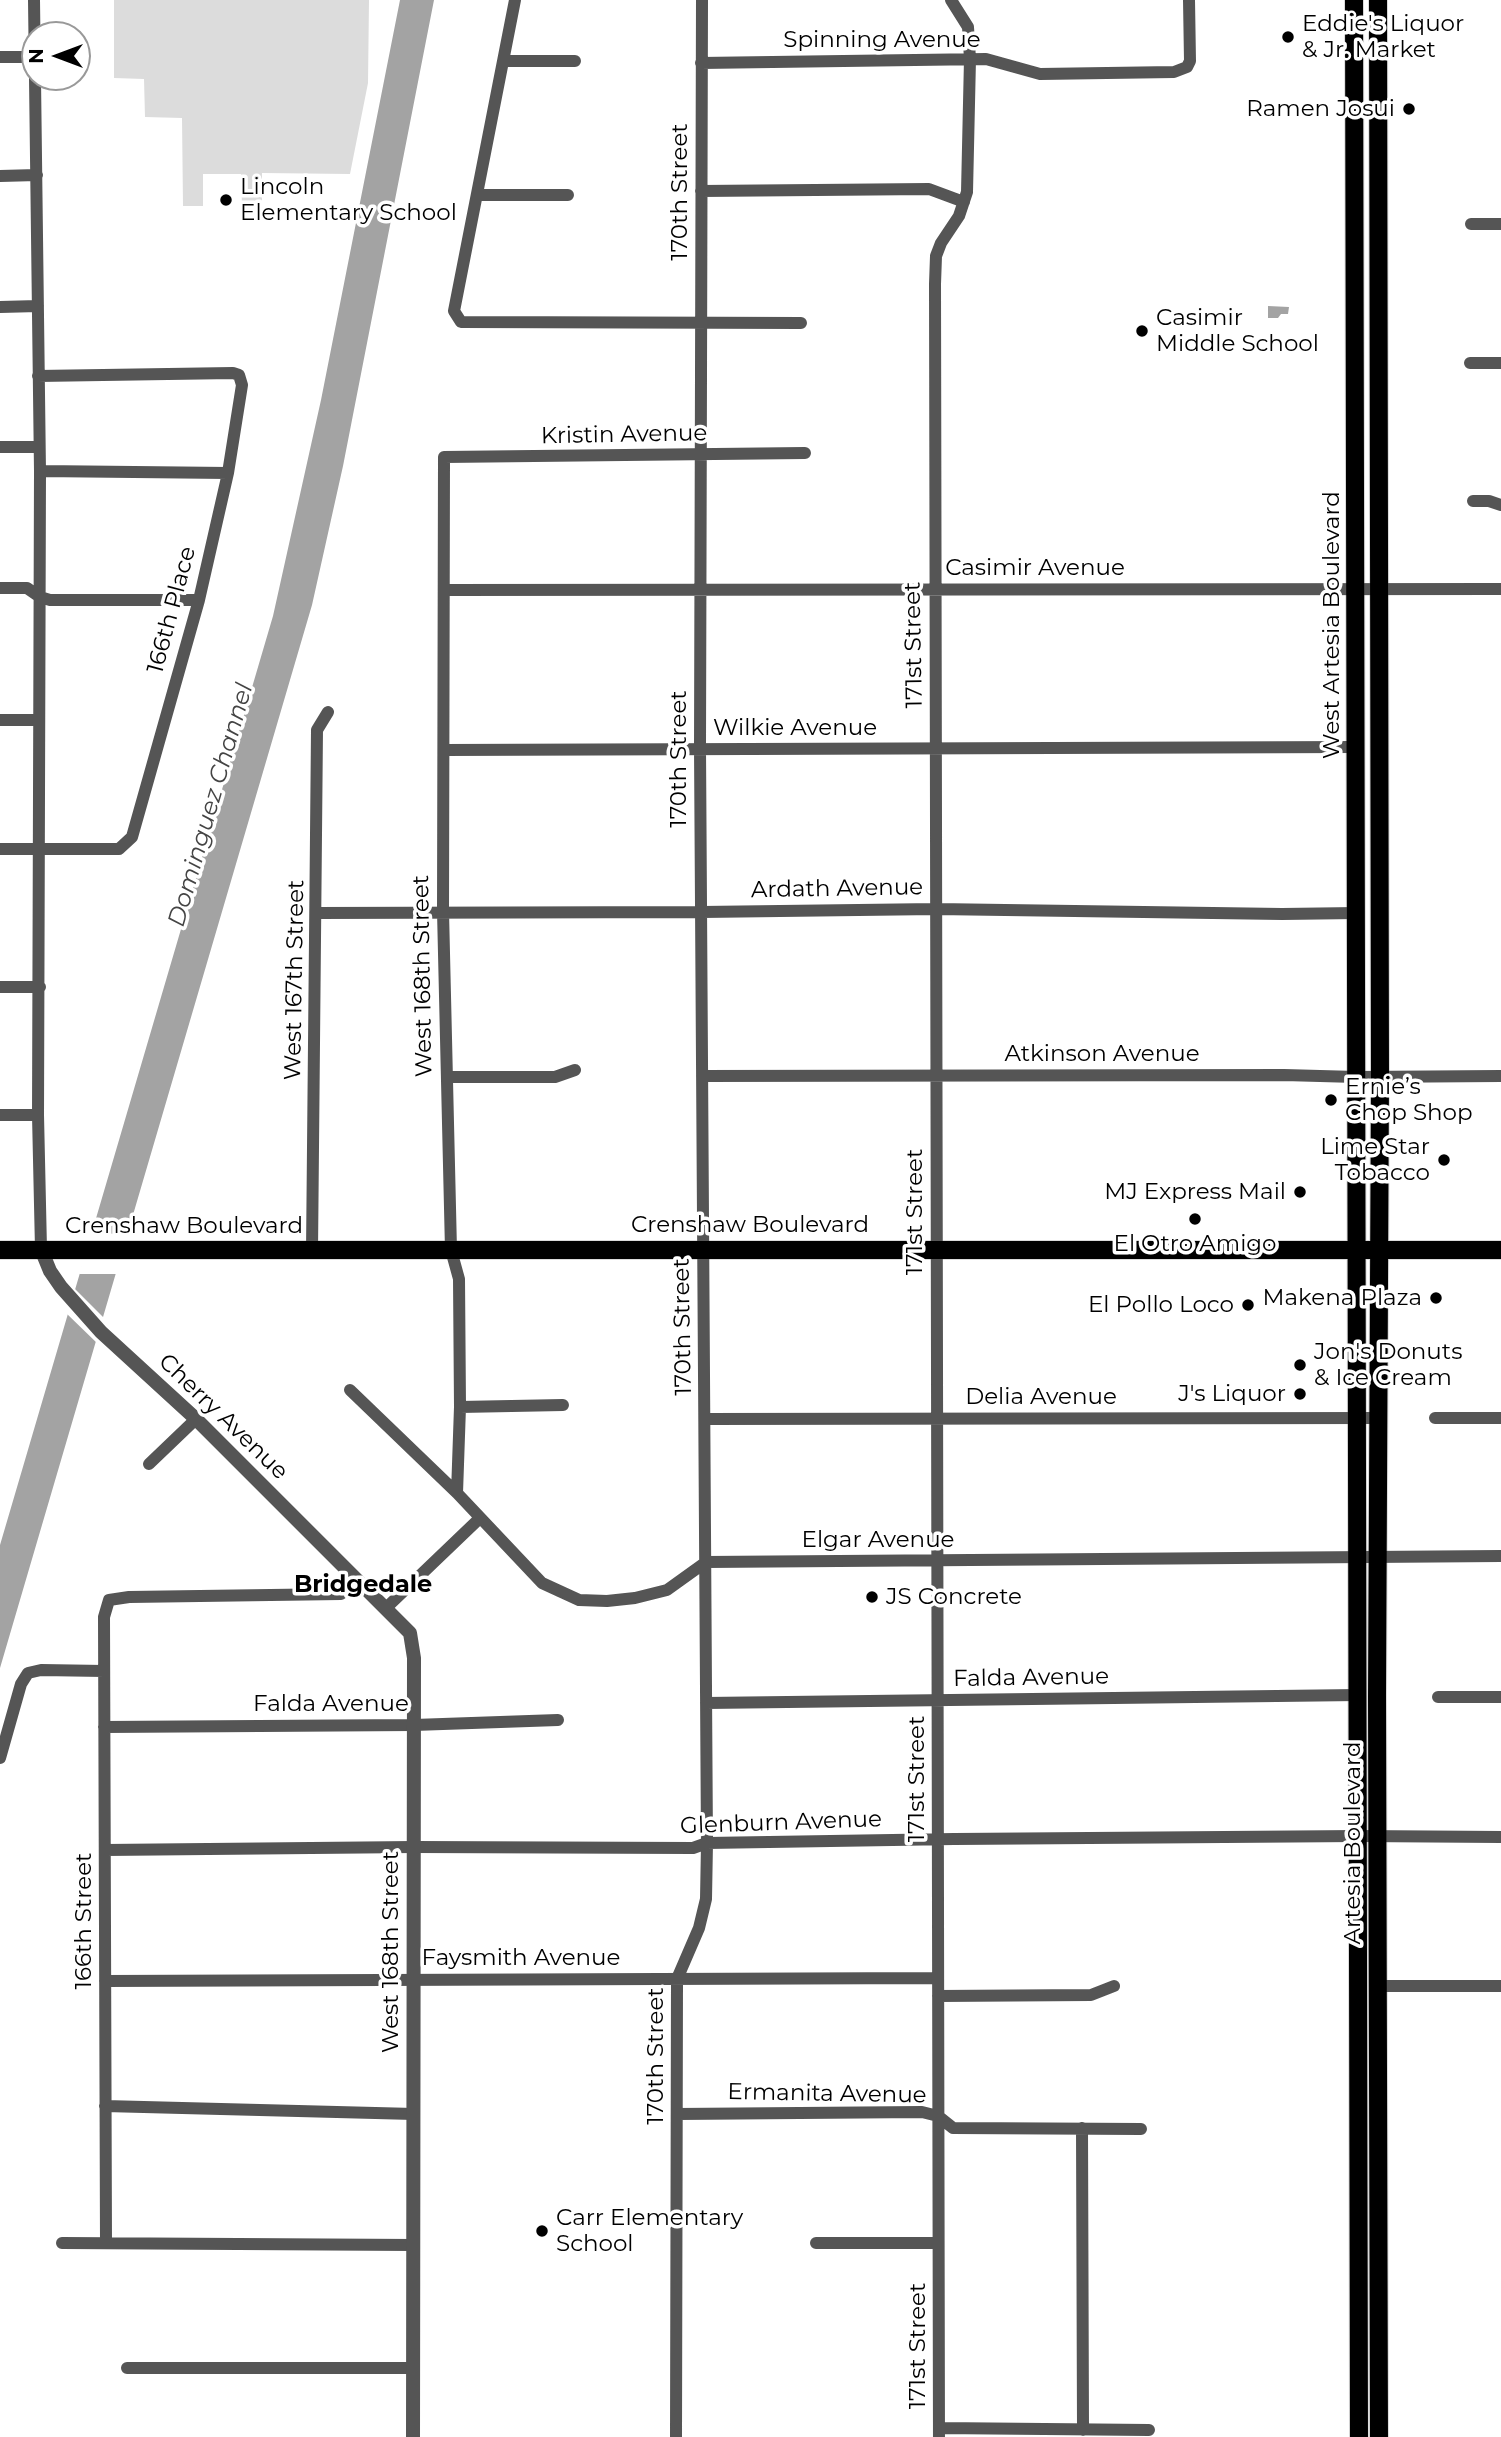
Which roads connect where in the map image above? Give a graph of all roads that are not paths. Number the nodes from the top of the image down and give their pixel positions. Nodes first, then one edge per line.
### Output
1 (34, 0) edge
2 (515, 0) edge
3 (702, 0) edge
4 (951, 0) edge
5 (1189, 0) edge
6 (1354, 0) edge
7 (1378, 0) edge
8 (34, 21) edge
9 (0, 57) edge
10 (21, 57) edge
11 (970, 59) junction
12 (503, 61) junction
13 (575, 61) dead end
14 (701, 63) junction
15 (34, 91) edge
16 (37, 175) junction
17 (0, 176) edge
18 (701, 191) junction
19 (477, 195) junction
20 (568, 195) dead end
21 (964, 202) junction
22 (1471, 224) dead end
23 (1501, 224) edge
24 (38, 306) junction
25 (0, 307) edge
26 (701, 323) junction
27 (801, 323) dead end
28 (1470, 363) dead end
29 (1501, 363) edge
30 (38, 376) junction
31 (0, 447) edge
32 (39, 447) junction
33 (805, 453) dead end
34 (701, 455) junction
35 (444, 457) joint
36 (40, 471) junction
37 (228, 473) junction
38 (1473, 501) dead end
39 (1501, 505) edge
40 (0, 588) edge
41 (1356, 588) junction
42 (1378, 588) junction
43 (701, 589) junction
44 (934, 589) junction
45 (1501, 589) edge
46 (444, 590) junction
47 (40, 597) junction
48 (198, 600) junction
49 (328, 712) dead end
50 (0, 720) edge
51 (38, 720) junction
52 (1356, 747) junction
53 (700, 748) junction
54 (937, 749) junction
55 (444, 750) junction
56 (0, 849) edge
57 (40, 849) junction
58 (936, 909) junction
59 (443, 911) junction
60 (702, 912) junction
61 (317, 913) junction
62 (1357, 913) junction
63 (0, 987) edge
64 (40, 987) junction
65 (575, 1070) dead end
66 (937, 1075) junction
67 (702, 1076) junction
68 (1501, 1076) edge
69 (448, 1077) junction
70 (1356, 1077) junction
71 (1380, 1077) junction
72 (0, 1115) edge
73 (38, 1115) junction
74 (0, 1250) edge
75 (41, 1250) junction
76 (451, 1250) junction
77 (703, 1250) junction
78 (936, 1250) junction
79 (1357, 1250) junction
80 (1379, 1250) junction
81 (1501, 1250) edge
82 (312, 1251) junction
83 (350, 1390) dead end
84 (563, 1405) dead end
85 (460, 1407) junction
86 (1357, 1418) junction
87 (1378, 1418) junction
88 (1435, 1418) dead end
89 (1501, 1418) edge
90 (196, 1419) junction
91 (705, 1419) junction
92 (936, 1419) junction
93 (149, 1464) dead end
94 (457, 1493) junction
95 (480, 1518) junction
96 (1501, 1556) edge
97 (1357, 1557) junction
98 (1378, 1557) junction
99 (937, 1560) junction
100 (706, 1562) junction
101 (357, 1580) junction
102 (386, 1608) junction
103 (104, 1671) junction
104 (1358, 1695) junction
105 (1438, 1697) dead end
106 (1501, 1697) edge
107 (937, 1700) junction
108 (706, 1703) junction
109 (558, 1720) dead end
110 (414, 1725) junction
111 (104, 1727) junction
112 (0, 1758) edge
113 (1359, 1836) junction
114 (1377, 1836) junction
115 (1501, 1837) edge
116 (938, 1839) junction
117 (707, 1843) junction
118 (414, 1847) junction
119 (104, 1850) junction
120 (938, 1978) junction
121 (677, 1979) junction
122 (414, 1980) junction
123 (105, 1981) junction
124 (1114, 1986) dead end
125 (1378, 1986) junction
126 (1501, 1986) edge
127 (938, 1996) junction
128 (105, 2106) junction
129 (414, 2114) junction
130 (677, 2114) junction
131 (938, 2116) junction
132 (1083, 2128) junction
133 (1141, 2129) dead end
134 (62, 2243) dead end
135 (106, 2243) junction
136 (816, 2243) dead end
137 (938, 2243) junction
138 (414, 2245) junction
139 (127, 2368) dead end
140 (413, 2368) junction
141 (1083, 2430) junction
142 (1149, 2430) dead end
143 (939, 2432) edge
144 (413, 2437) edge
145 (676, 2437) edge
146 (1359, 2437) edge
147 (1379, 2437) edge

1 - 8 street
2 - 12 street
3 - 14 street, 170th Street
4 - 11 street, 171st Street
5 - 11 street, Spinning Avenue
6 - 41 main road, West Artesia Boulevard
7 - 42 main road, West Artesia Boulevard
9 - 10 street
11 - 14 street, Spinning Avenue
11 - 21 street, 171st Street
12 - 13 street
12 - 19 street
14 - 18 street, 170th Street
15 - 16 street
16 - 17 street
16 - 24 street
18 - 21 street
18 - 26 street, 170th Street
19 - 20 street
19 - 26 street
21 - 44 street, 171st Street
22 - 23 street
24 - 25 street
24 - 30 street
26 - 27 street
26 - 34 street, 170th Street
28 - 29 street
30 - 32 street
30 - 37 street, 166th Place
31 - 32 street
32 - 36 street
33 - 34 street, Kristin Avenue
34 - 35 street, Kristin Avenue
34 - 43 street, 170th Street
35 - 46 street, West 168th Street
36 - 37 street
36 - 47 street
37 - 48 street, 166th Place
38 - 39 street
40 - 47 street
41 - 42 street, Casimir Avenue
41 - 44 street, Casimir Avenue
41 - 52 main road, West Artesia Boulevard
42 - 45 street, Casimir Avenue
42 - 71 main road, West Artesia Boulevard
43 - 44 street, Casimir Avenue
43 - 46 street, Casimir Avenue
43 - 53 street, 170th Street
44 - 54 street, 171st Street
46 - 55 street, West 168th Street
47 - 48 street
47 - 51 street
48 - 57 street, 166th Place
49 - 61 street, West 167th Street
50 - 51 street
51 - 57 street
52 - 54 street, Wilkie Avenue
52 - 62 main road, West Artesia Boulevard
53 - 54 street, Wilkie Avenue
53 - 55 street, Wilkie Avenue
53 - 60 street, 170th Street
54 - 58 street, 171st Street
55 - 59 street, West 168th Street
56 - 57 street
57 - 64 street
58 - 60 street, Ardath Avenue
58 - 62 street, Ardath Avenue
58 - 66 street, 171st Street
59 - 60 street, Ardath Avenue
59 - 61 street, Ardath Avenue
59 - 69 street, West 168th Street
60 - 67 street, 170th Street
61 - 82 street, West 167th Street
62 - 70 main road, West Artesia Boulevard
63 - 64 street
64 - 73 street
65 - 69 street
66 - 67 street, Atkinson Avenue
66 - 70 street, Atkinson Avenue
66 - 78 street, 171st Street
67 - 77 street, 170th Street
68 - 71 street, Atkinson Avenue
69 - 76 street, West 168th Street
70 - 71 street, Atkinson Avenue
70 - 79 main road, West Artesia Boulevard
71 - 80 main road, West Artesia Boulevard
72 - 73 street
73 - 75 street
74 - 75 main road, Crenshaw Boulevard
75 - 82 main road, Crenshaw Boulevard
75 - 90 street, Cherry Avenue
76 - 77 main road, Crenshaw Boulevard
76 - 82 main road, Crenshaw Boulevard
76 - 85 street, West 168th Street
77 - 78 main road, Crenshaw Boulevard
77 - 91 street, 170th Street
78 - 79 main road, Crenshaw Boulevard
78 - 92 street, 171st Street
79 - 80 main road, Crenshaw Boulevard
79 - 86 main road, Artesia Boulevard
80 - 81 main road, Crenshaw Boulevard
80 - 87 main road, Artesia Boulevard
83 - 94 street
84 - 85 street
85 - 94 street, West 168th Street
86 - 87 street, Delia Avenue
86 - 92 street, Delia Avenue
86 - 97 main road, Artesia Boulevard
87 - 98 main road, Artesia Boulevard
88 - 89 street
90 - 93 street
90 - 101 street, Cherry Avenue
91 - 92 street, Delia Avenue
91 - 100 street, 170th Street
92 - 99 street, 171st Street
94 - 95 street
95 - 100 street
95 - 102 street
96 - 98 street, Elgar Avenue
97 - 98 street, Elgar Avenue
97 - 99 street, Elgar Avenue
97 - 104 main road, Artesia Boulevard
98 - 114 main road, Artesia Boulevard
99 - 100 street, Elgar Avenue
99 - 107 street, 171st Street
100 - 108 street, 170th Street
101 - 102 street, Cherry Avenue
101 - 103 street, 166th Street
102 - 110 street, West 168th Street
103 - 111 street, 166th Street
103 - 112 street
104 - 107 street, Falda Avenue
104 - 113 main road, Artesia Boulevard
105 - 106 street
107 - 108 street, Falda Avenue
107 - 116 street, 171st Street
108 - 117 street, 170th Street
109 - 110 street, Falda Avenue
110 - 111 street, Falda Avenue
110 - 118 street, West 168th Street
111 - 119 street, 166th Street
113 - 114 street, Glenburn Avenue
113 - 116 street, Glenburn Avenue
113 - 146 main road, Artesia Boulevard
114 - 115 street, Glenburn Avenue
114 - 125 main road, Artesia Boulevard
116 - 117 street, Glenburn Avenue
116 - 120 street, 171st Street
117 - 118 street, Glenburn Avenue
117 - 121 street, 170th Street
118 - 119 street, Glenburn Avenue
118 - 122 street, West 168th Street
119 - 123 street, 166th Street
120 - 121 street, Faysmith Avenue
120 - 127 street, 171st Street
121 - 122 street, Faysmith Avenue
121 - 130 street, 170th Street
122 - 123 street, Faysmith Avenue
122 - 129 street, West 168th Street
123 - 128 street, 166th Street
124 - 127 street
125 - 126 street
125 - 147 main road, Artesia Boulevard
127 - 131 street, 171st Street
128 - 129 street
128 - 135 street, 166th Street
129 - 138 street, West 168th Street
130 - 131 street, Ermanita Avenue
130 - 145 street, 170th Street
131 - 132 street, Ermanita Avenue
131 - 137 street, 171st Street
132 - 133 street, Ermanita Avenue
132 - 141 street
134 - 135 street
135 - 138 street
136 - 137 street
137 - 143 street, 171st Street
138 - 140 street, West 168th Street
139 - 140 street
140 - 144 street, West 168th Street
141 - 142 street
141 - 143 street

